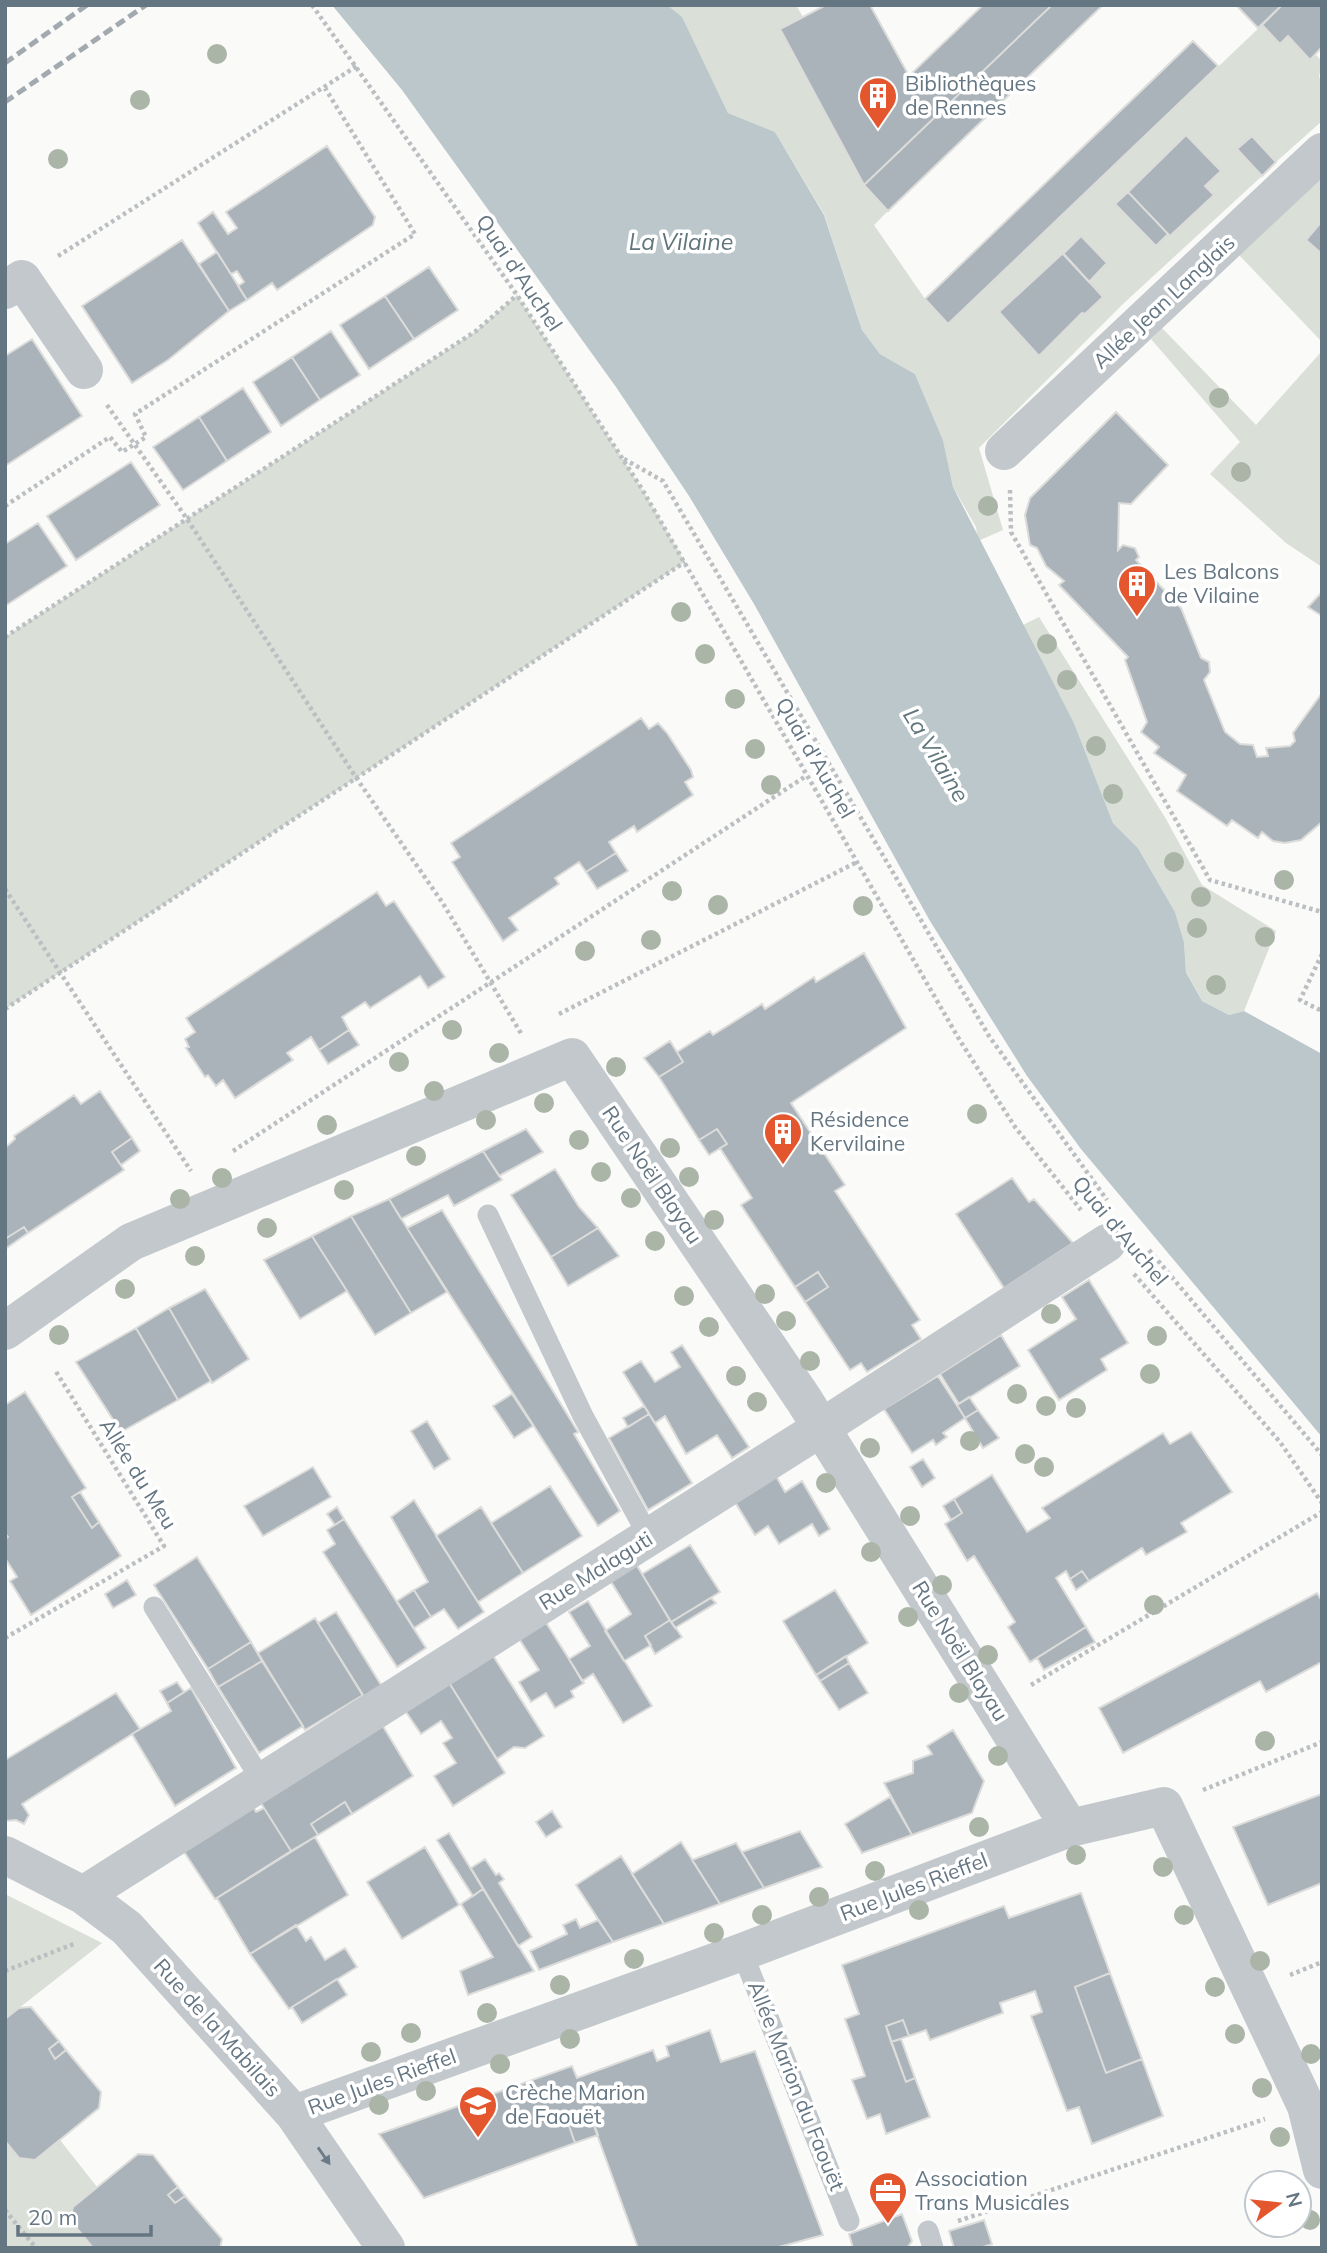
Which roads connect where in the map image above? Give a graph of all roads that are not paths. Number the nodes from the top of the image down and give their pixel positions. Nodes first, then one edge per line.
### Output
1 (1322, 152) edge
2 (14, 285) edge
3 (84, 370) road end
4 (1004, 451) road end
5 (488, 1215) dead end
6 (1121, 1231) road end
7 (5, 1331) edge
8 (821, 1428) junction
9 (649, 1537) junction
10 (154, 1607) dead end
11 (262, 1781) junction
12 (1070, 1828) junction
13 (5, 1854) edge
14 (83, 1895) junction
15 (742, 1952) junction
16 (294, 2114) junction
17 (1322, 2171) edge
18 (849, 2221) road end
19 (386, 2248) edge

1 - 4 street, Allée Jean Langlais
2 - 3 street
5 - 9 lane
6 - 8 street, Rue Malaguti
7 - 8 street, Rue Noël Blayau
8 - 9 street, Rue Malaguti
8 - 12 street, Rue Noël Blayau
9 - 11 street, Rue Malaguti
10 - 11 lane
11 - 14 street, Rue Malaguti
12 - 15 street, Rue Jules Rieffel
12 - 17 street, Rue Jules Rieffel
13 - 14 street, Rue de la Mabilais
14 - 16 street, Rue de la Mabilais
15 - 16 street, Rue Jules Rieffel
15 - 18 lane, Allée Marion du Faouët
16 -> 19 street, Rue de la Mabilais

